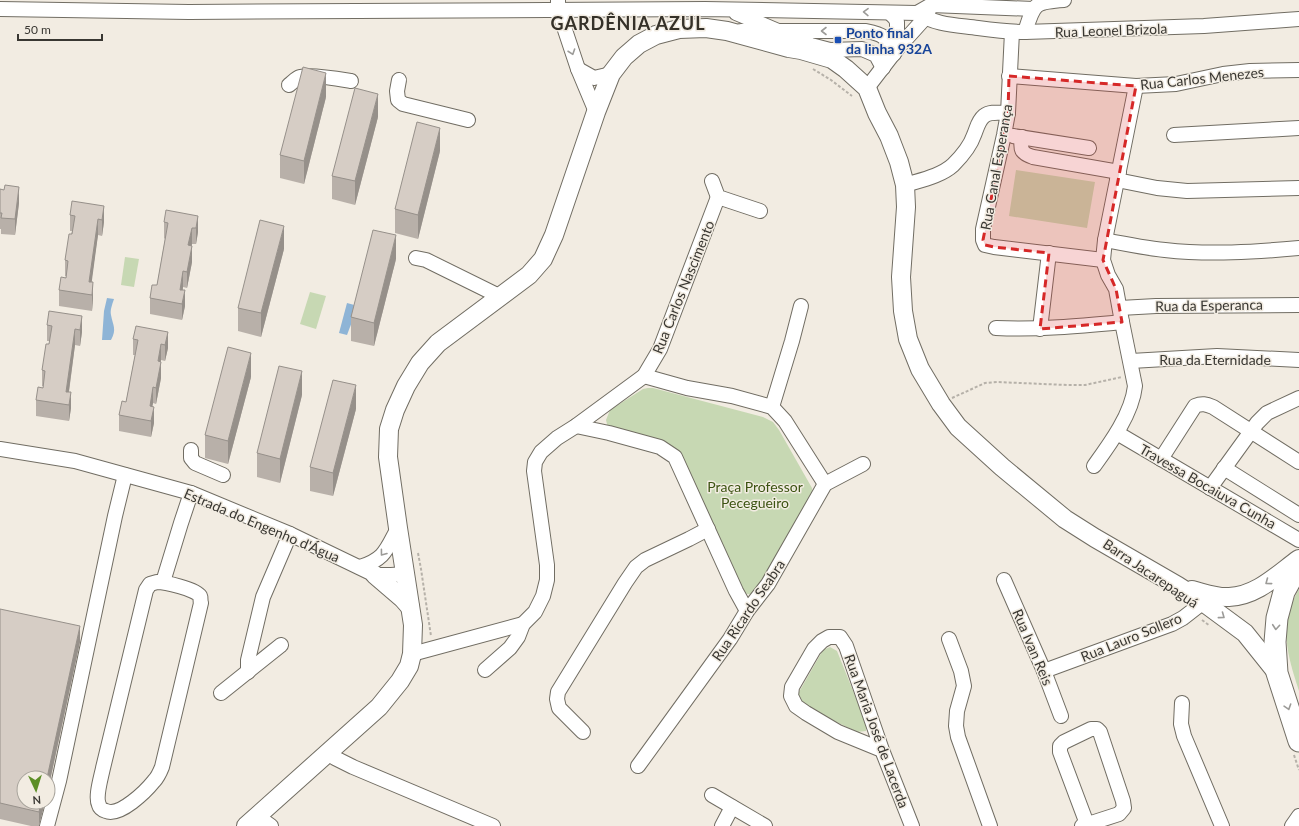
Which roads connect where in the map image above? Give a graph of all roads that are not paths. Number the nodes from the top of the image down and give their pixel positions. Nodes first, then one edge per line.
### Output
1 (1064, 0) edge
2 (931, 3) edge
3 (15, 5) edge
4 (79, 5) edge
5 (558, 5) edge
6 (189, 6) edge
7 (0, 9) edge
8 (726, 9) junction
9 (1032, 9) junction
10 (890, 13) junction
11 (921, 16) junction
12 (1299, 20) edge
13 (727, 31) junction
14 (779, 31) junction
15 (1018, 32) junction
16 (896, 51) junction
17 (883, 68) junction
18 (578, 69) junction
19 (1299, 70) edge
20 (611, 74) junction
21 (1009, 76) junction
22 (399, 80) dead end
23 (351, 81) dead end
24 (290, 85) dead end
25 (1136, 86) junction
26 (867, 88) junction
27 (596, 112) junction
28 (1008, 113) junction
29 (468, 120) dead end
30 (1299, 128) edge
31 (1004, 135) junction
32 (1174, 135) dead end
33 (1022, 137) junction
34 (1089, 148) dead end
35 (1118, 176) junction
36 (712, 181) dead end
37 (905, 185) junction
38 (1299, 188) edge
39 (718, 197) junction
40 (760, 211) dead end
41 (1105, 240) junction
42 (1299, 248) edge
43 (1049, 253) junction
44 (416, 258) dead end
45 (1103, 260) junction
46 (501, 297) junction
47 (1299, 305) edge
48 (800, 306) dead end
49 (1121, 315) junction
50 (996, 328) dead end
51 (1040, 328) junction
52 (1299, 360) edge
53 (1132, 367) junction
54 (644, 376) junction
55 (1299, 398) edge
56 (772, 407) junction
57 (576, 426) junction
58 (1251, 432) junction
59 (1117, 433) junction
60 (0, 449) edge
61 (191, 450) dead end
62 (1161, 459) junction
63 (1299, 462) edge
64 (863, 464) dead end
65 (1094, 466) dead end
66 (1224, 468) junction
67 (125, 475) junction
68 (223, 475) dead end
69 (826, 484) junction
70 (1210, 488) junction
71 (192, 493) junction
72 (1299, 515) edge
73 (398, 528) junction
74 (708, 529) junction
75 (290, 534) junction
76 (1299, 540) edge
77 (1299, 559) edge
78 (1299, 565) edge
79 (367, 571) junction
80 (405, 574) junction
81 (1004, 580) dead end
82 (163, 582) junction
83 (1202, 603) junction
84 (410, 607) junction
85 (747, 611) junction
86 (522, 624) junction
87 (949, 639) dead end
88 (281, 645) dead end
89 (412, 654) junction
90 (485, 670) dead end
91 (1044, 671) junction
92 (248, 672) junction
93 (1277, 673) junction
94 (221, 693) dead end
95 (1182, 703) dead end
96 (1061, 716) dead end
97 (583, 732) dead end
98 (1296, 747) edge
99 (882, 750) junction
100 (328, 753) junction
101 (638, 766) dead end
102 (712, 795) dead end
103 (732, 807) junction
104 (1299, 816) edge
105 (258, 823) edge
106 (1084, 825) edge
107 (47, 826) edge
108 (493, 826) edge
109 (722, 826) edge
110 (765, 826) edge
111 (912, 826) edge
112 (990, 826) edge
113 (1222, 826) edge
114 (1292, 826) edge

1 - 9 street
2 - 9 street
2 - 11 street
3 - 4 street
3 - 7 street
4 - 6 street
5 - 6 street
5 - 8 street
5 -> 18 street
10 -> 8 street
8 - 14 street
9 - 15 street, Rua Canal Esperança
10 - 11 street
10 - 16 street
11 - 15 street, Rua Leonel Brizola
11 - 16 street
12 - 15 street, Rua Leonel Brizola
13 - 14 street
13 - 20 main road
13 - 26 main road
16 -> 14 street
14 - 17 street
15 - 21 street, Rua Canal Esperança
16 - 17 street
17 - 26 street
18 - 20 street
18 - 27 street
19 - 25 street, Rua Carlos Menezes
20 - 27 main road
21 - 25 street, Rua Carlos Menezes
21 - 28 street, Rua Canal Esperança
22 - 29 street
23 - 24 street
25 - 35 street
26 - 37 main road
27 - 46 main road
28 - 31 street, Rua Canal Esperança
28 - 37 street
30 - 32 street
31 - 33 street
31 - 43 street, Rua Canal Esperança
33 - 34 street
33 - 35 street
35 - 38 street
35 - 41 street
36 - 39 street
37 - 83 main road
39 - 40 street
39 - 54 street, Rua Carlos Nascimento
41 - 42 street
41 - 45 street
43 - 45 street
43 - 51 street
44 - 46 street
45 - 49 street
46 - 73 main road
47 - 49 street, Rua da Esperanca
48 - 56 street
49 - 51 street, Rua da Esperanca
49 - 53 street
50 - 51 street, Rua da Esperanca
52 - 53 street, Rua da Eternidade
53 - 59 street
54 - 56 street
54 - 57 street, Rua Carlos Nascimento
55 - 58 street
56 - 69 street
57 - 74 street
57 - 86 street, Rua Carlos Nascimento
58 - 62 street
58 - 63 street
58 - 66 street
59 - 62 street, Travessa Bocaiuva Cunha
59 - 65 street
60 - 67 street, Estrada do Engenho d'Água
61 - 68 street
62 - 70 street, Travessa Bocaiuva Cunha
64 - 69 street
66 - 70 street
66 - 72 street
67 - 71 street, Estrada do Engenho d'Água
67 - 107 street
69 - 85 street, Rua Ricardo Seabra
70 - 76 street, Travessa Bocaiuva Cunha
71 - 75 street, Estrada do Engenho d'Água
71 - 82 street
73 -> 79 street
73 - 80 main road
74 - 85 street
74 - 97 street
75 - 79 street, Estrada do Engenho d'Água
75 - 92 street
77 -> 83 main road
78 -> 93 highway
79 - 80 street, Estrada do Engenho d'Água
79 - 84 main road
80 - 84 main road
81 - 91 street, Rua Ivan Reis
82 - 82 street
83 - 91 street, Rua Lauro Sollero
83 -> 93 main road
84 - 89 main road
85 - 101 street, Rua Ricardo Seabra
86 - 89 street, Rua Carlos Nascimento
86 - 90 street, Rua Carlos Nascimento
87 - 112 street
88 - 92 street
89 - 100 main road
91 - 96 street, Rua Ivan Reis
92 - 94 street
93 -> 98 highway
95 - 113 street
99 - 99 street, Rua Maria José de Lacerda
99 - 111 street, Rua Maria José de Lacerda
100 - 105 main road
100 - 108 street
102 - 103 street
103 - 109 street
103 - 110 street
104 - 114 street
106 - 106 street

